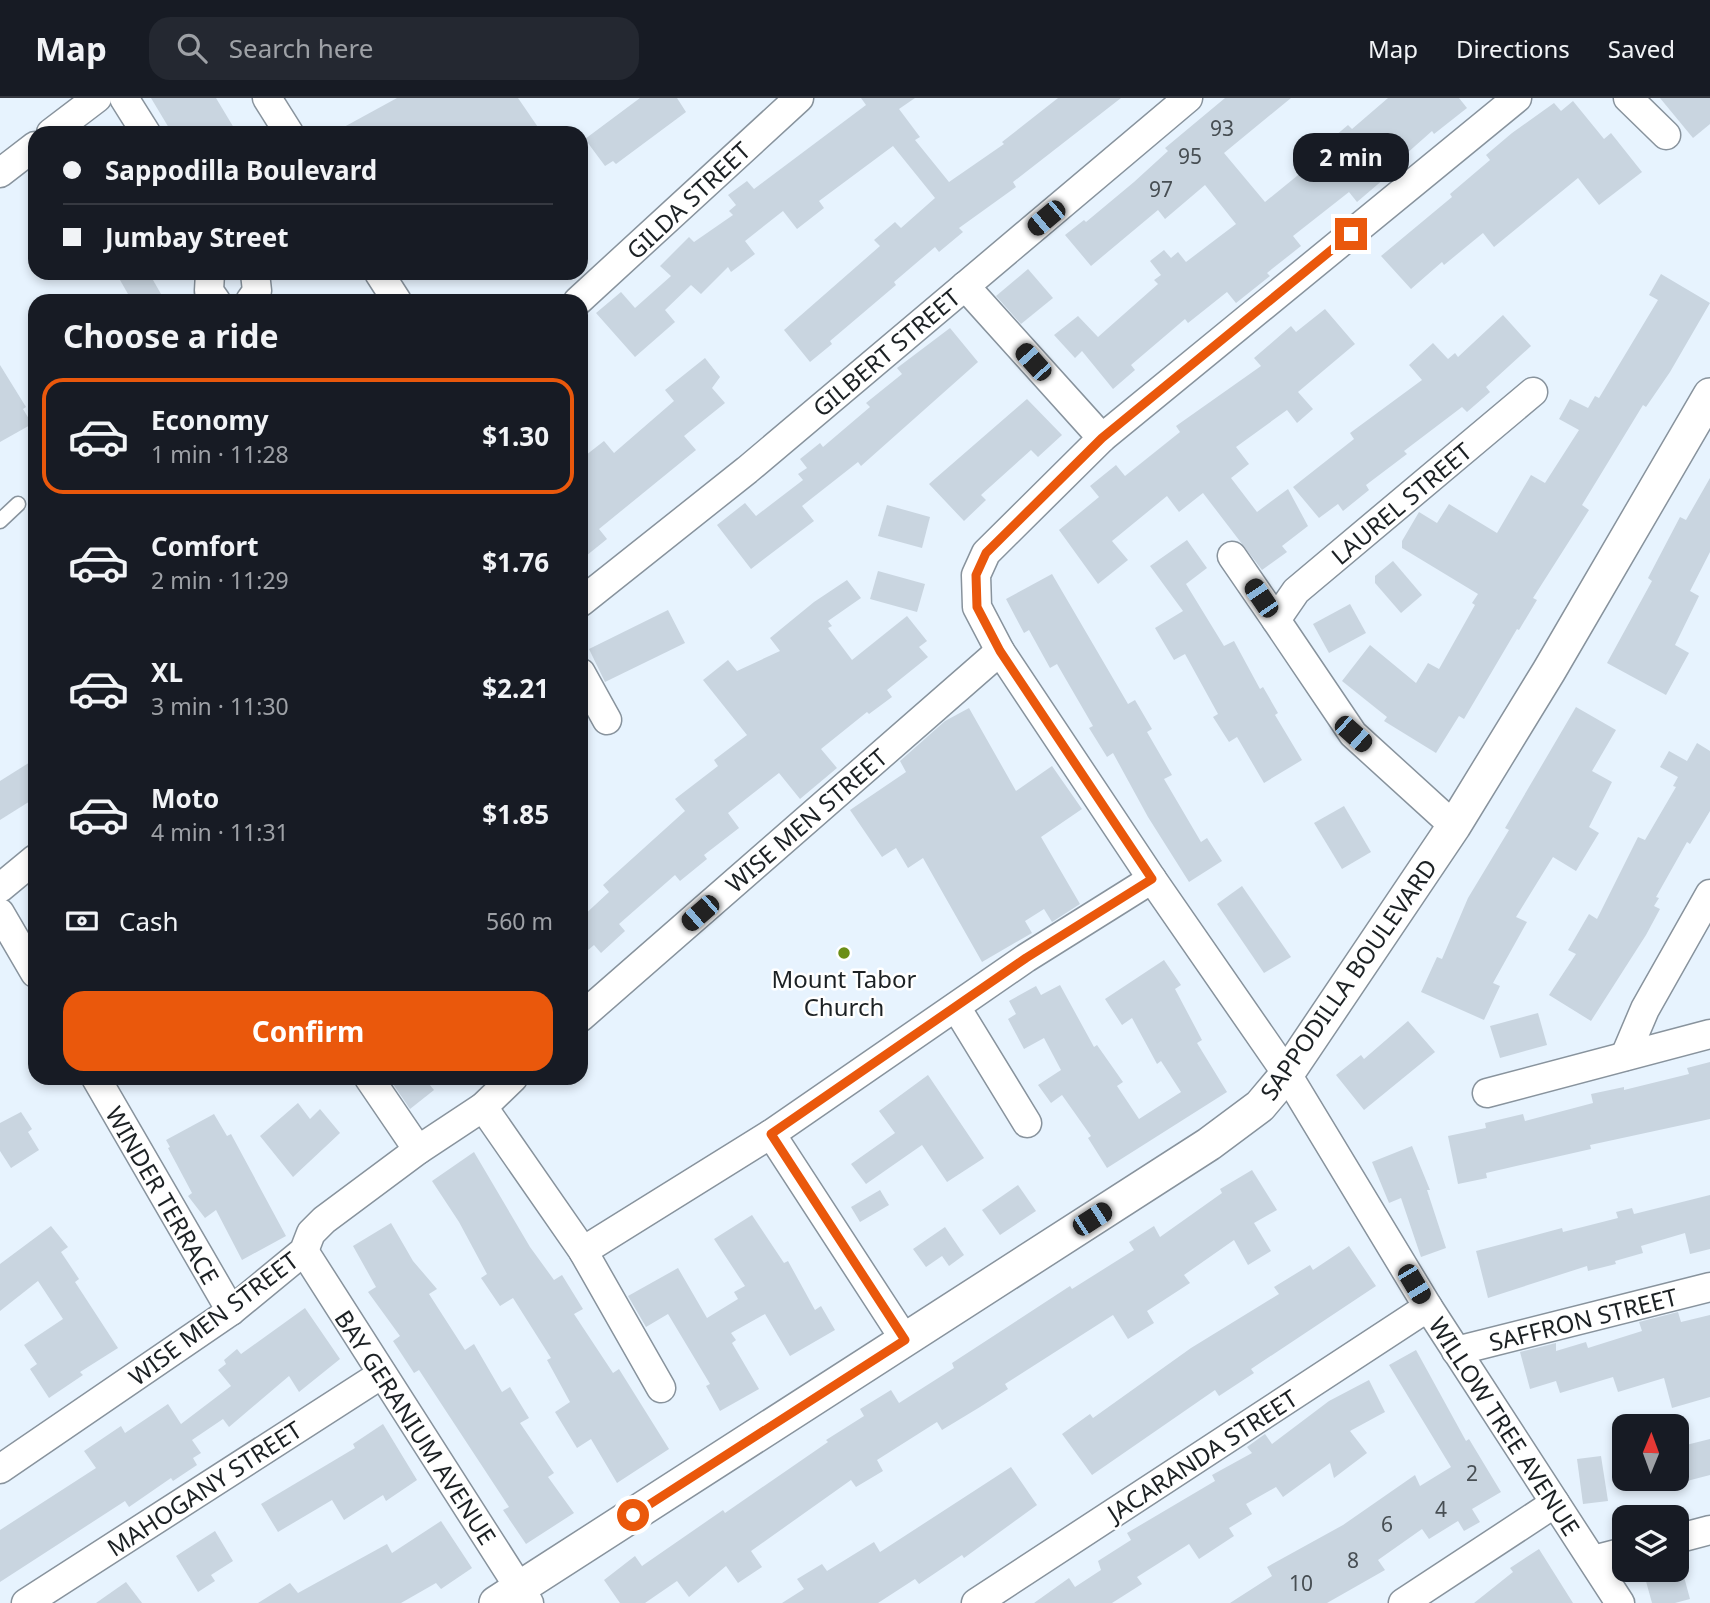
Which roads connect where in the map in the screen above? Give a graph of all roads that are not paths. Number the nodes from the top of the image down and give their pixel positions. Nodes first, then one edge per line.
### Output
1 (97, 98) edge
2 (124, 98) edge
3 (267, 98) edge
4 (799, 98) edge
5 (1517, 98) edge
6 (1628, 98) edge
7 (1169, 104) edge
8 (60, 126) edge
9 (142, 126) edge
10 (285, 126) edge
11 (1666, 135) dead end
12 (28, 151) edge
13 (1, 170) edge
14 (965, 286) junction
15 (586, 294) edge
16 (1534, 392) dead end
17 (1710, 395) edge
18 (1102, 438) junction
19 (18, 504) dead end
20 (0, 521) edge
21 (1232, 556) dead end
22 (588, 596) edge
23 (1276, 620) junction
24 (1000, 651) junction
25 (588, 686) edge
26 (607, 720) dead end
27 (1454, 826) junction
28 (28, 865) edge
29 (1152, 879) junction
30 (0, 888) edge
31 (1710, 894) edge
32 (0, 912) edge
33 (28, 961) edge
34 (956, 1007) junction
35 (588, 1011) edge
36 (1710, 1034) edge
37 (1625, 1056) junction
38 (1287, 1074) junction
39 (100, 1085) edge
40 (374, 1085) edge
41 (506, 1085) edge
42 (1487, 1093) dead end
43 (483, 1107) junction
44 (1027, 1123) dead end
45 (771, 1134) junction
46 (418, 1150) junction
47 (304, 1251) junction
48 (583, 1251) junction
49 (1710, 1287) edge
50 (1428, 1307) junction
51 (231, 1311) junction
52 (905, 1340) junction
53 (1456, 1351) junction
54 (382, 1374) junction
55 (661, 1388) dead end
56 (0, 1469) edge
57 (1555, 1503) junction
58 (1710, 1530) edge
59 (1689, 1536) edge
60 (1612, 1555) edge
61 (1592, 1560) junction
62 (515, 1598) edge
63 (26, 1603) edge
64 (976, 1603) edge
65 (1403, 1603) edge
66 (1620, 1603) edge

1 - 8 street
2 - 9 street
3 - 10 street
4 - 15 street, GILDA STREET
5 - 18 street, WILLOW TREE AVENUE
6 - 11 street
7 - 14 street, GILBERT STREET
12 - 13 street
14 - 18 street
14 - 22 street, GILBERT STREET
16 - 23 street, LAUREL STREET
17 - 27 street, SAPPODILLA BOULEVARD
18 - 24 street, WILLOW TREE AVENUE
19 - 20 lane
21 - 23 street
23 - 27 street
24 - 29 street, WILLOW TREE AVENUE
24 - 35 street, WISE MEN STREET
25 - 26 street
27 - 38 street, SAPPODILLA BOULEVARD
28 - 30 street
29 - 34 street
29 - 38 street, WILLOW TREE AVENUE
31 - 37 street
32 - 33 street
34 - 44 street
34 - 45 street
36 - 37 street
37 - 42 street
38 - 50 street, WILLOW TREE AVENUE
38 - 52 street, SAPPODILLA BOULEVARD
39 - 51 street, WINDER TERRACE
40 - 46 street
41 - 43 street, WISE MEN STREET
43 - 46 street, WISE MEN STREET
43 - 48 street
45 - 48 street
45 - 52 street
46 - 47 street, WISE MEN STREET
47 - 51 street, WISE MEN STREET
47 - 54 street, BAY GERANIUM AVENUE
48 - 55 street
49 - 53 street, SAFFRON STREET
50 - 53 street, WILLOW TREE AVENUE
50 - 64 street, JACARANDA STREET
51 - 56 street, WISE MEN STREET
52 - 62 street, SAPPODILLA BOULEVARD
53 - 57 street, WILLOW TREE AVENUE
54 - 62 street, BAY GERANIUM AVENUE
54 - 63 street, MAHOGANY STREET
57 - 61 street, WILLOW TREE AVENUE
57 - 65 street
58 - 59 street
60 - 61 street
61 - 66 street, WILLOW TREE AVENUE

